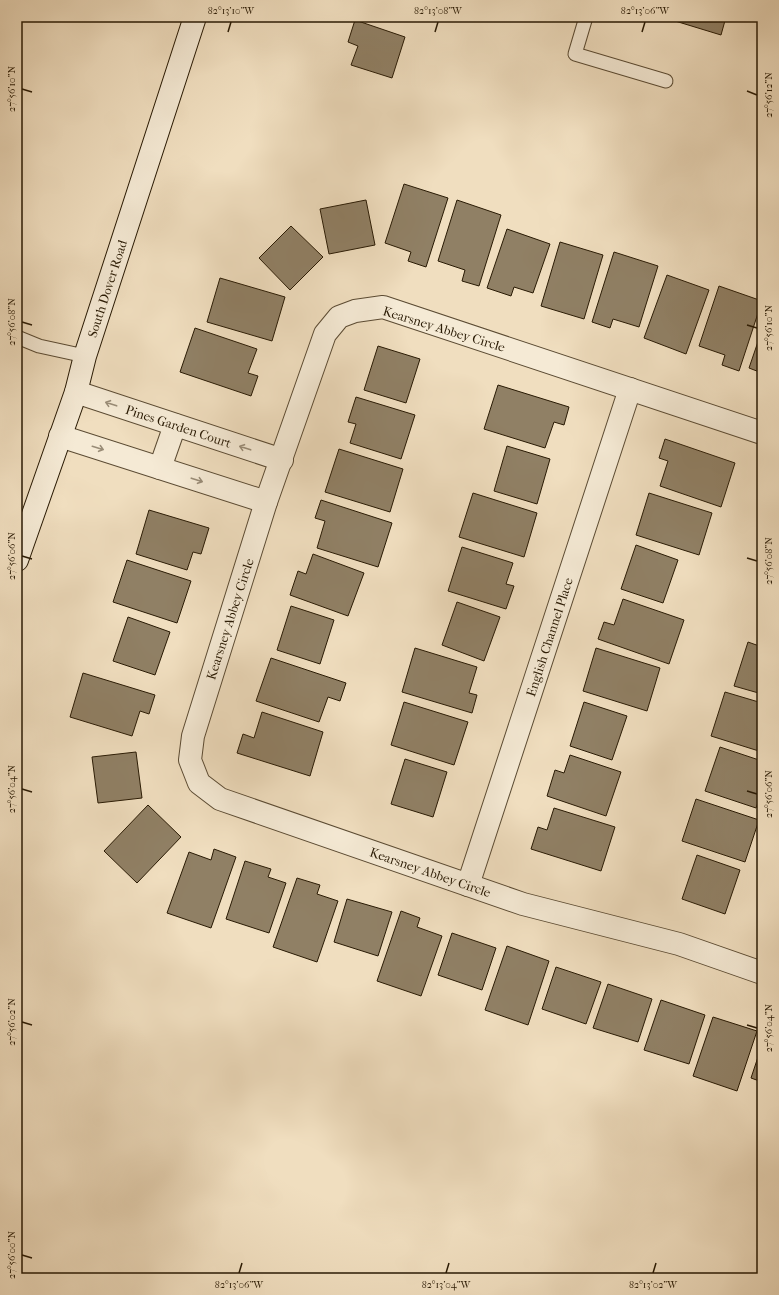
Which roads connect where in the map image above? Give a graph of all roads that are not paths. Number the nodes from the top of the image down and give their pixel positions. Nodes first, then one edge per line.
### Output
1 (195, 17) edge
2 (586, 17) edge
3 (666, 81) dead end
4 (17, 337) edge
5 (85, 356) junction
6 (630, 389) junction
7 (76, 392) junction
8 (175, 425) junction
9 (762, 433) edge
10 (60, 436) junction
11 (282, 460) junction
12 (160, 468) junction
13 (266, 502) junction
14 (17, 560) edge
15 (468, 885) junction
16 (762, 972) edge

1 - 5 street, South Dover Road
2 - 3 lane
4 - 5 lane
5 - 7 street, South Dover Road
6 - 9 street, Kearsney Abbey Circle
6 - 11 street, Kearsney Abbey Circle
6 - 15 street, English Channel Place
8 -> 7 street, Pines Garden Court
7 - 10 street, South Dover Road
11 -> 8 street, Pines Garden Court
8 - 12 street
10 -> 12 street
10 - 14 street, South Dover Road
11 - 13 street, Kearsney Abbey Circle
12 -> 13 street
13 - 15 street, Kearsney Abbey Circle
15 - 16 street, Kearsney Abbey Circle

